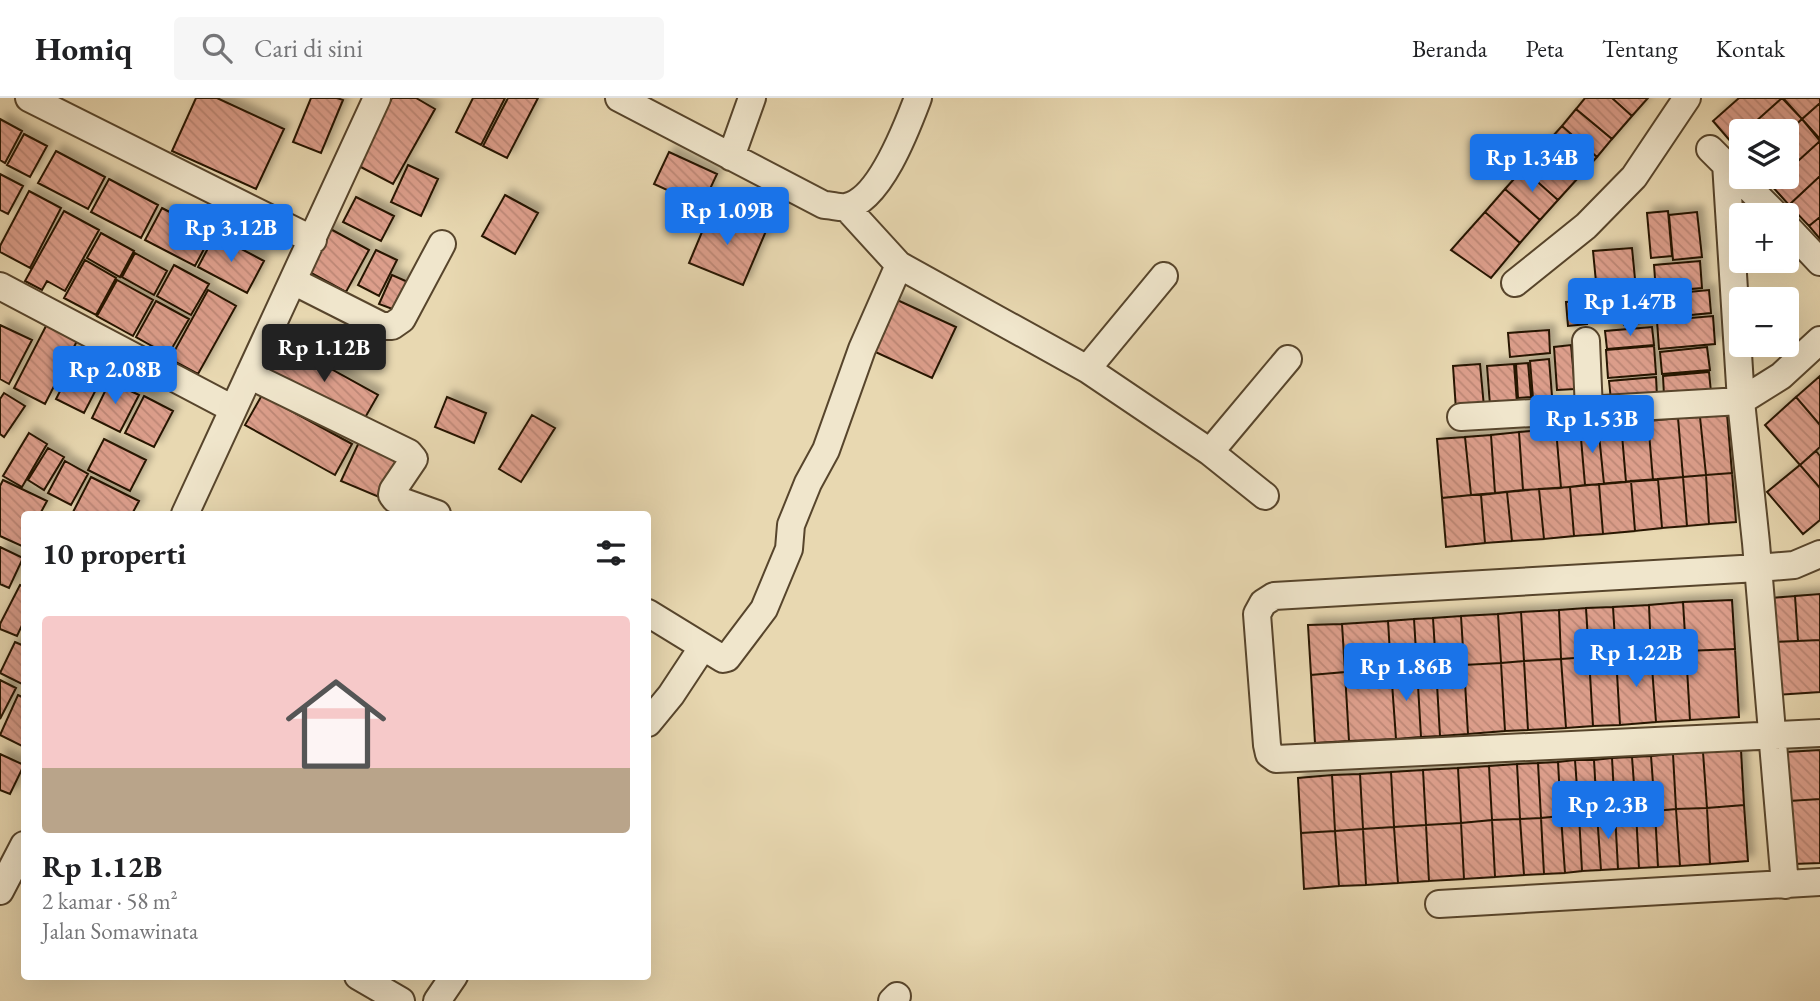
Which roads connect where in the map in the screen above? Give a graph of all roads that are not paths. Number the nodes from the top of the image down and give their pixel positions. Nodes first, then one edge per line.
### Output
1 (29, 98) edge
2 (377, 98) edge
3 (619, 98) edge
4 (752, 98) edge
5 (918, 98) edge
6 (1687, 98) edge
7 (731, 157) junction
8 (1764, 203) edge
9 (846, 207) junction
10 (313, 240) junction
11 (1799, 240) edge
12 (442, 244) dead end
13 (1820, 262) edge
14 (899, 265) junction
15 (1164, 276) dead end
16 (293, 281) junction
17 (1515, 283) dead end
18 (0, 286) edge
19 (1820, 340) edge
20 (1586, 341) dead end
21 (1288, 359) dead end
22 (1087, 369) junction
23 (249, 375) junction
24 (1741, 401) junction
25 (233, 409) junction
26 (1589, 411) junction
27 (1461, 418) dead end
28 (1210, 452) junction
29 (1265, 496) dead end
30 (186, 511) edge
31 (429, 511) edge
32 (1820, 554) edge
33 (1758, 568) junction
34 (651, 615) edge
35 (702, 648) junction
36 (651, 719) edge
37 (1820, 733) edge
38 (1772, 736) junction
39 (21, 850) edge
40 (1820, 883) edge
41 (2, 885) edge
42 (1785, 885) junction
43 (1439, 904) dead end
44 (365, 980) edge
45 (451, 980) edge
46 (401, 1001) edge
47 (437, 1001) edge

1 - 10 street
2 - 10 street
3 - 7 street
4 - 7 street
5 - 9 street
6 - 17 street
7 - 9 street
8 - 24 street
9 - 14 street
10 - 16 street
11 - 13 street
12 - 16 street
14 - 22 street
14 - 35 street
15 - 22 street
16 - 23 street
18 - 25 street
19 - 24 street
20 - 26 street
21 - 28 street
22 - 28 street
23 - 25 street
23 - 31 street
24 - 26 street
24 - 33 street
25 - 30 street
26 - 27 street
28 - 29 street
32 - 33 street
33 - 38 street
33 - 38 street
34 - 35 street
35 - 36 street
37 - 38 street
38 - 42 street
39 - 41 street
40 - 42 street
42 - 43 street
44 - 46 street
45 - 47 street

